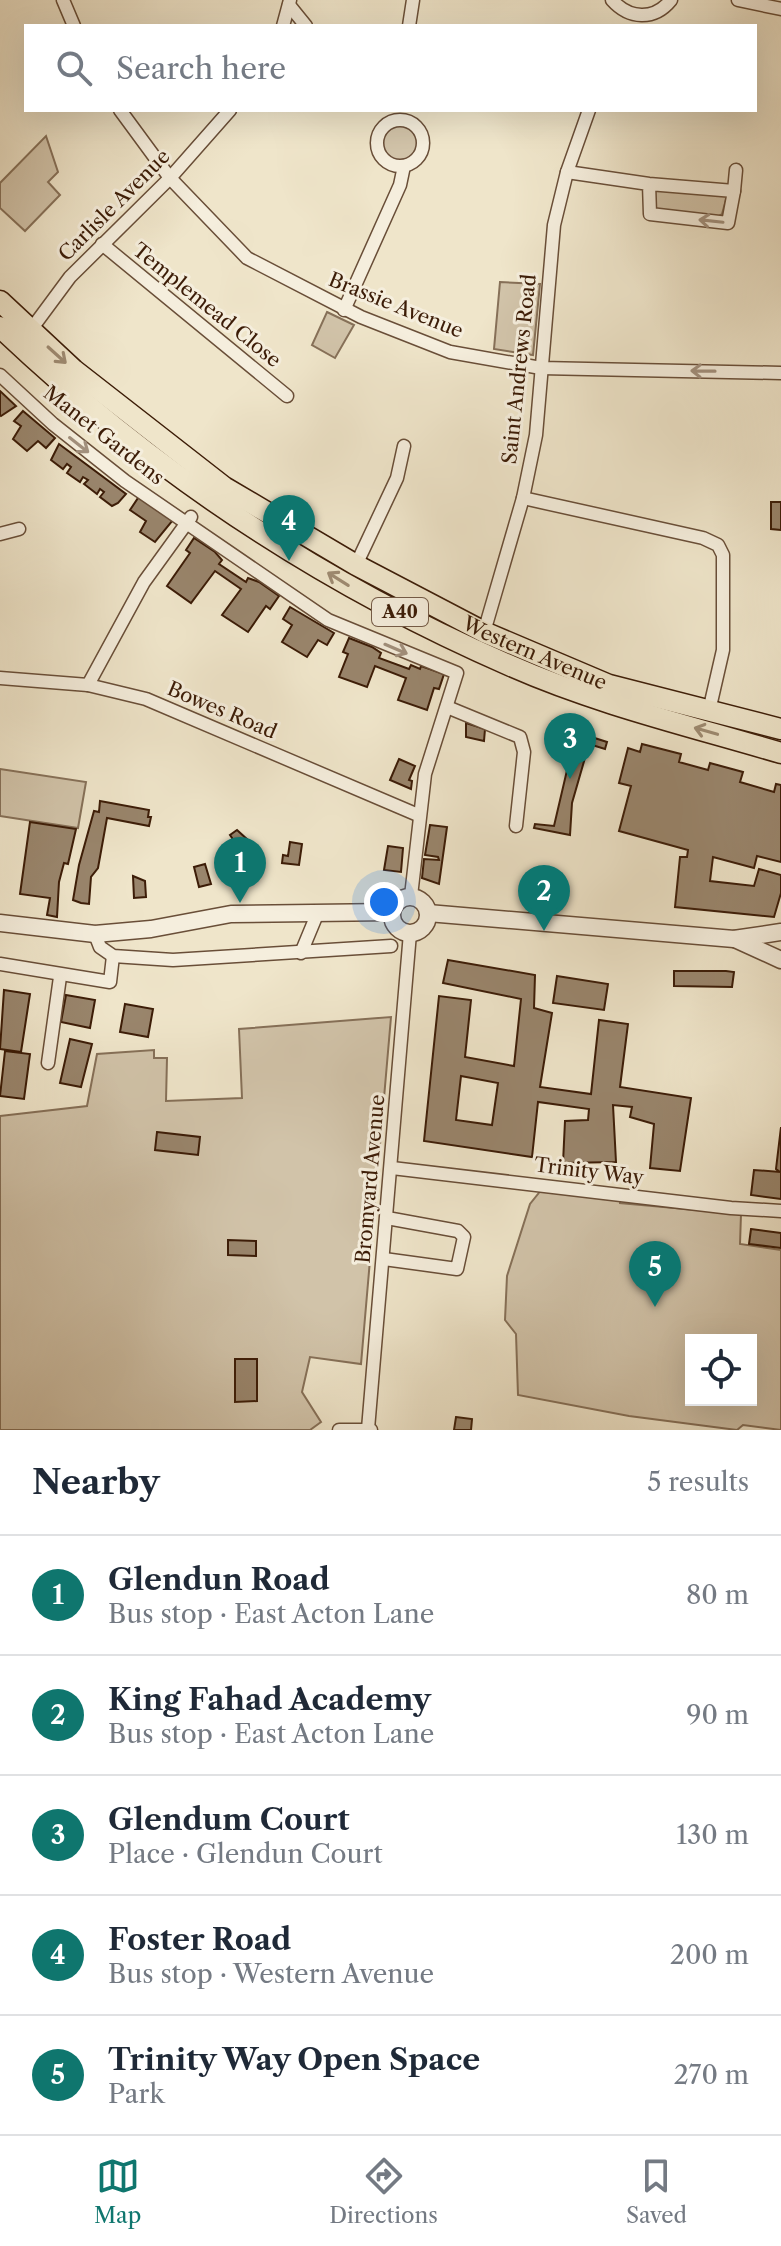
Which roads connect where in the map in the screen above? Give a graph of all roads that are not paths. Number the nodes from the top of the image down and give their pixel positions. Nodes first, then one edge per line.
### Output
1 (63, 0) edge
2 (413, 0) edge
3 (612, 0) edge
4 (671, 0) edge
5 (738, 0) edge
6 (289, 2) edge
7 (781, 9) edge
8 (626, 20) edge
9 (73, 24) edge
10 (284, 24) edge
11 (305, 24) edge
12 (409, 24) edge
13 (121, 112) edge
14 (228, 112) edge
15 (588, 112) edge
16 (389, 116) edge
17 (404, 166) junction
18 (736, 170) dead end
19 (567, 172) junction
20 (170, 178) junction
21 (649, 184) junction
22 (734, 191) junction
23 (102, 244) junction
24 (0, 301) edge
25 (344, 310) junction
26 (0, 327) edge
27 (30, 331) junction
28 (541, 368) junction
29 (781, 373) edge
30 (0, 375) edge
31 (287, 396) dead end
32 (404, 446) dead end
33 (523, 498) junction
34 (189, 520) junction
35 (19, 529) dead end
36 (0, 534) edge
37 (356, 565) junction
38 (484, 632) junction
39 (0, 678) edge
40 (88, 685) junction
41 (447, 707) junction
42 (709, 711) junction
43 (781, 729) edge
44 (781, 753) edge
45 (418, 815) junction
46 (516, 826) dead end
47 (411, 896) junction
48 (318, 912) junction
49 (391, 912) junction
50 (428, 913) junction
51 (0, 923) edge
52 (781, 932) edge
53 (410, 933) junction
54 (95, 934) junction
55 (734, 939) junction
56 (391, 946) dead end
57 (301, 953) junction
58 (113, 956) junction
59 (781, 960) edge
60 (0, 964) edge
61 (60, 977) junction
62 (48, 1063) dead end
63 (392, 1168) junction
64 (781, 1211) edge
65 (387, 1218) junction
66 (384, 1259) junction
67 (339, 1430) edge
68 (370, 1430) edge

1 - 9 street
2 - 12 street
3 - 8 street
4 - 8 street
5 - 7 street
6 - 10 street
6 - 11 street
13 - 20 street, Brassie Avenue
14 - 20 street, Carlisle Avenue
15 - 19 street, Saint Andrews Road
16 - 17 street
16 - 17 street
17 - 25 street
18 - 22 street
19 - 21 street
19 - 28 street, Saint Andrews Road
20 - 23 street, Carlisle Avenue
20 - 25 street, Brassie Avenue
21 - 22 street
22 -> 21 street
23 - 27 street, Carlisle Avenue
23 - 31 street, Templemead Close
24 - 27 highway, Western Avenue / A40
25 - 28 street, Brassie Avenue
44 -> 26 highway, Western Avenue / A40
27 -> 37 highway, Western Avenue / A40
29 -> 28 street, Brassie Avenue
28 - 33 street, Saint Andrews Road
30 -> 34 street, Manet Gardens
32 - 37 street
33 - 38 street, Saint Andrews Road
33 - 42 street
34 - 40 street
34 -> 41 street, Manet Gardens
35 - 36 street
37 - 38 highway, Western Avenue / A40
38 - 42 highway, Western Avenue / A40
39 - 40 street, Bowes Road
40 - 45 street, Bowes Road
41 - 45 street
41 - 46 street
42 - 43 highway, Western Avenue / A40
45 - 47 street
47 - 49 street
47 - 50 street
48 - 49 street
48 - 54 street
48 - 57 street
49 - 53 street
50 - 53 street
50 - 55 street
51 - 54 street
52 - 55 street
53 - 63 street, Bromyard Avenue
54 - 58 street
55 - 59 street
56 - 57 street
57 - 58 street
58 - 61 street
60 - 61 street
61 - 62 street
63 - 64 street, Trinity Way
63 - 65 street, Bromyard Avenue
65 - 66 street, Bromyard Avenue
65 - 66 street
66 - 68 street, Bromyard Avenue
67 - 68 street, Bromyard Avenue

